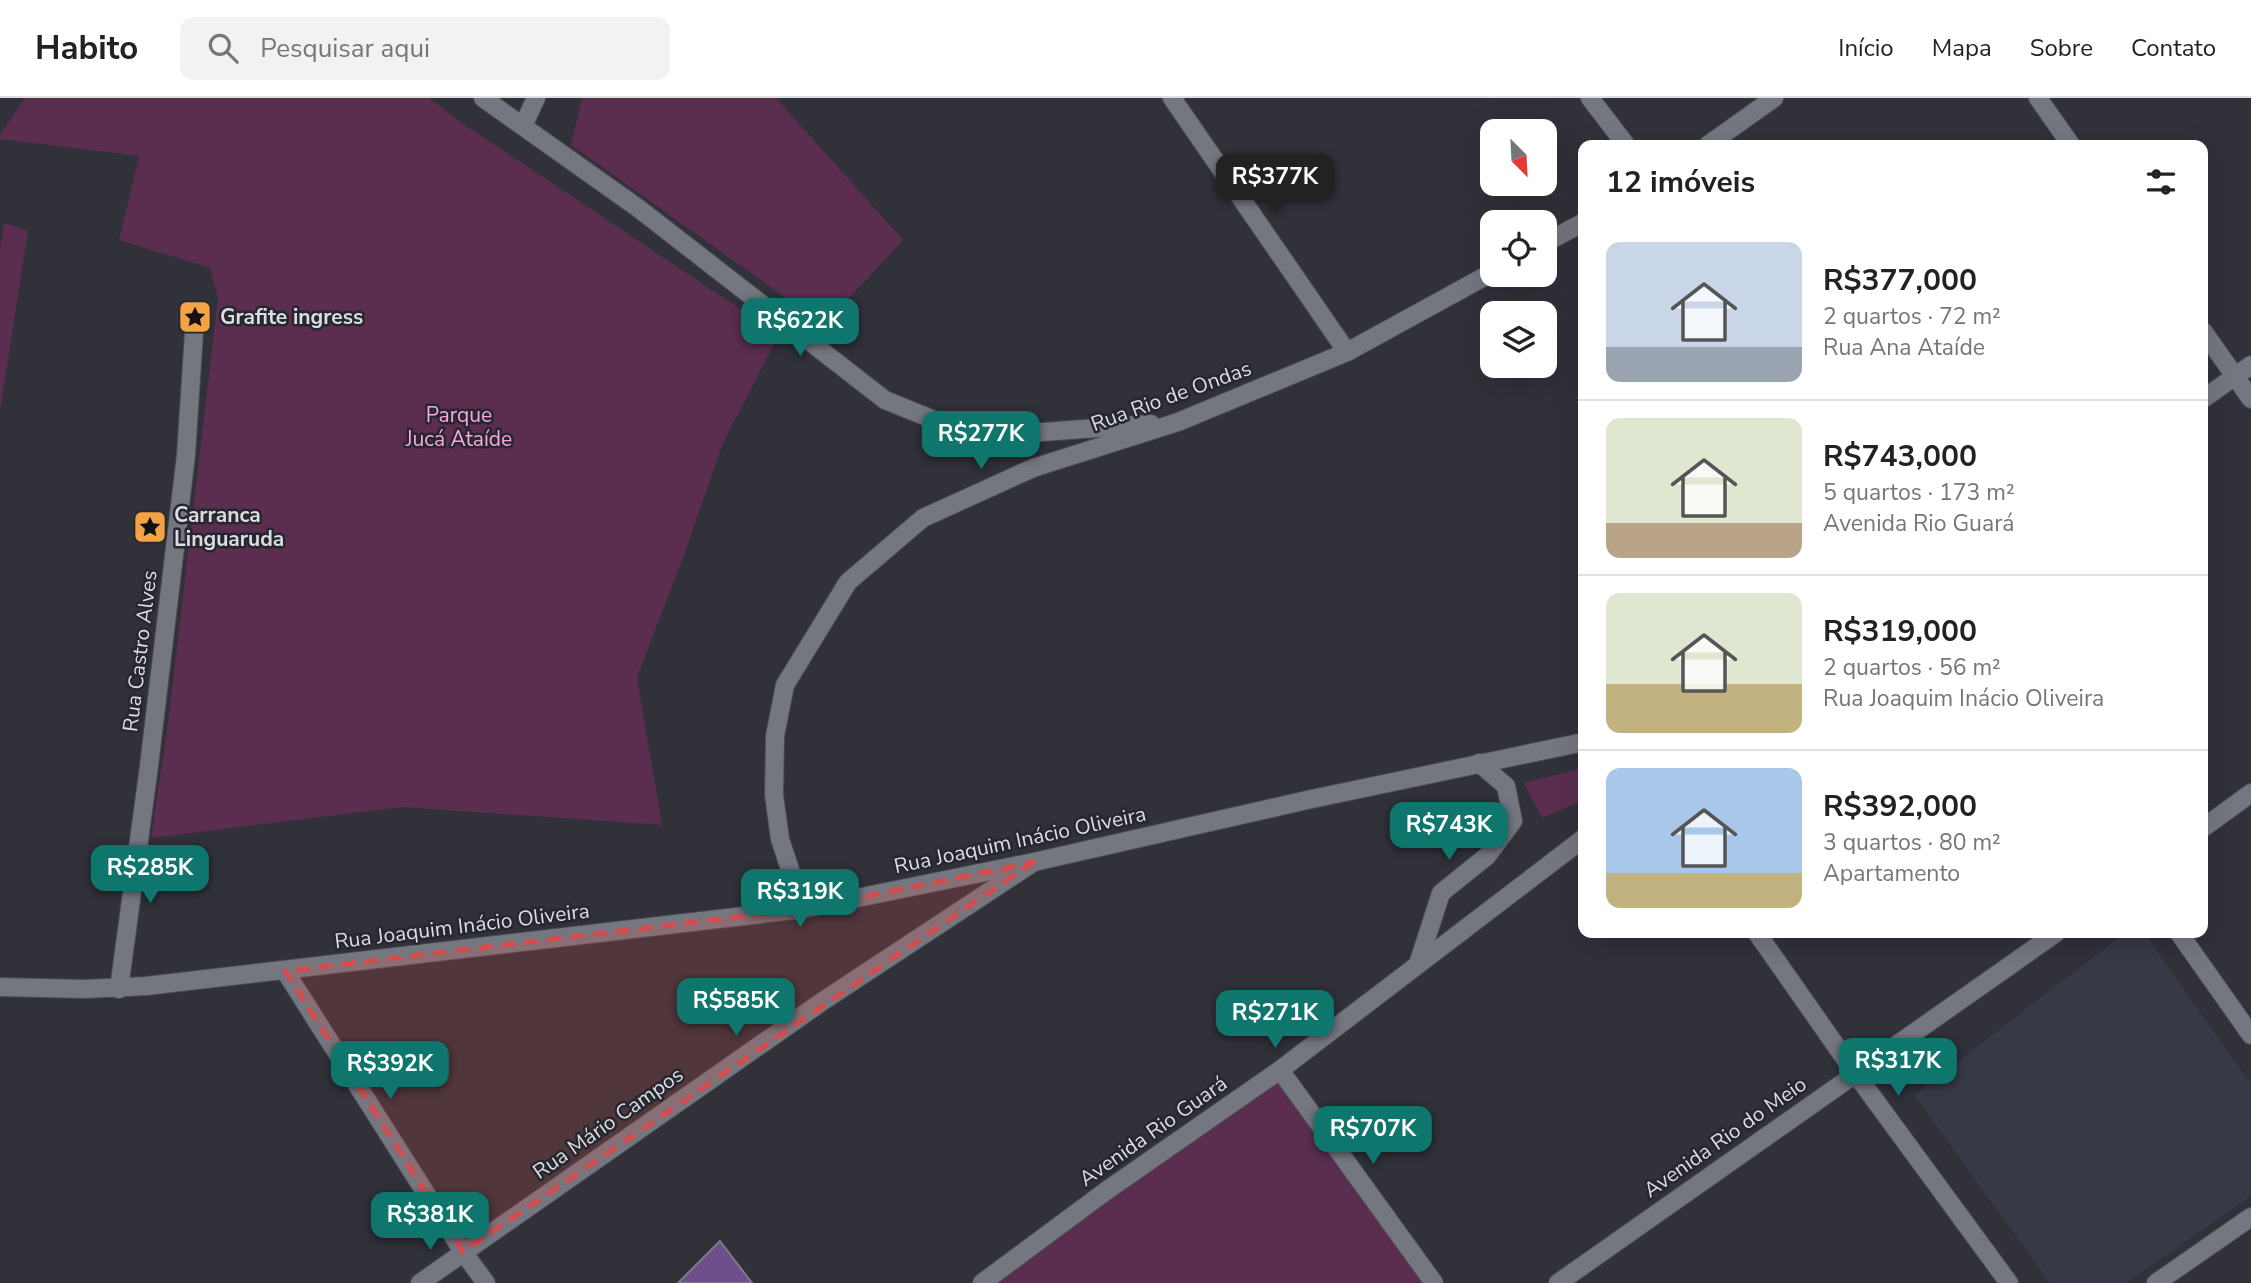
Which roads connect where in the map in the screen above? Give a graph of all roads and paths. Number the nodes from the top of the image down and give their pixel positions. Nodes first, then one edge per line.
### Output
1 (483, 98) edge
2 (536, 98) edge
3 (1172, 98) edge
4 (1590, 98) edge
5 (1774, 98) edge
6 (2038, 98) edge
7 (523, 126) junction
8 (1622, 140) edge
9 (1715, 140) edge
10 (2067, 140) edge
11 (1578, 225) edge
12 (1557, 237) edge
13 (1480, 279) edge
14 (195, 317) dead end
15 (2208, 338) edge
16 (1347, 352) junction
17 (2251, 365) edge
18 (2235, 376) junction
19 (2208, 395) edge
20 (2251, 399) edge
21 (1178, 422) junction
22 (1578, 742) edge
23 (1479, 763) junction
24 (2251, 793) edge
25 (2208, 824) edge
26 (1578, 843) edge
27 (1034, 862) junction
28 (803, 909) junction
29 (1760, 938) edge
30 (2049, 938) edge
31 (2183, 938) edge
32 (1418, 965) junction
33 (285, 971) junction
34 (0, 987) edge
35 (119, 989) junction
36 (2251, 1035) edge
37 (1280, 1070) junction
38 (1855, 1073) junction
39 (2251, 1217) edge
40 (463, 1252) junction
41 (420, 1283) edge
42 (486, 1283) edge
43 (982, 1283) edge
44 (1434, 1283) edge
45 (1558, 1283) edge
46 (2009, 1283) edge
47 (2156, 1283) edge

1 - 7 street
2 - 7 street
3 - 16 street
4 - 8 street
5 - 9 street
6 - 10 street
7 - 21 street
11 - 12 street
13 - 16 street, Rua Rio de Ondas
14 - 35 street, Rua Castro Alves
15 - 18 street
16 - 21 street, Rua Rio de Ondas
17 - 18 street
18 - 19 street
18 - 20 street
21 - 28 street, Rua Rio de Ondas
22 - 23 street, Rua Joaquim Inácio Oliveira
23 - 27 street, Rua Joaquim Inácio Oliveira
23 - 32 street
24 - 25 street
26 - 32 street, Avenida Rio Guará
27 - 28 street, Rua Joaquim Inácio Oliveira
27 - 40 street, Rua Mário Campos
28 - 33 street, Rua Joaquim Inácio Oliveira
29 - 38 street
30 - 38 street, Avenida Rio do Meio
31 - 36 street
32 - 37 street, Avenida Rio Guará
33 - 35 street, Rua Joaquim Inácio Oliveira
33 - 40 street
34 - 35 street, Rua Joaquim Inácio Oliveira
37 - 43 street, Avenida Rio Guará
37 - 44 street
38 - 45 street, Avenida Rio do Meio
38 - 46 street
39 - 47 street
40 - 41 street, Rua Mário Campos
40 - 42 street

